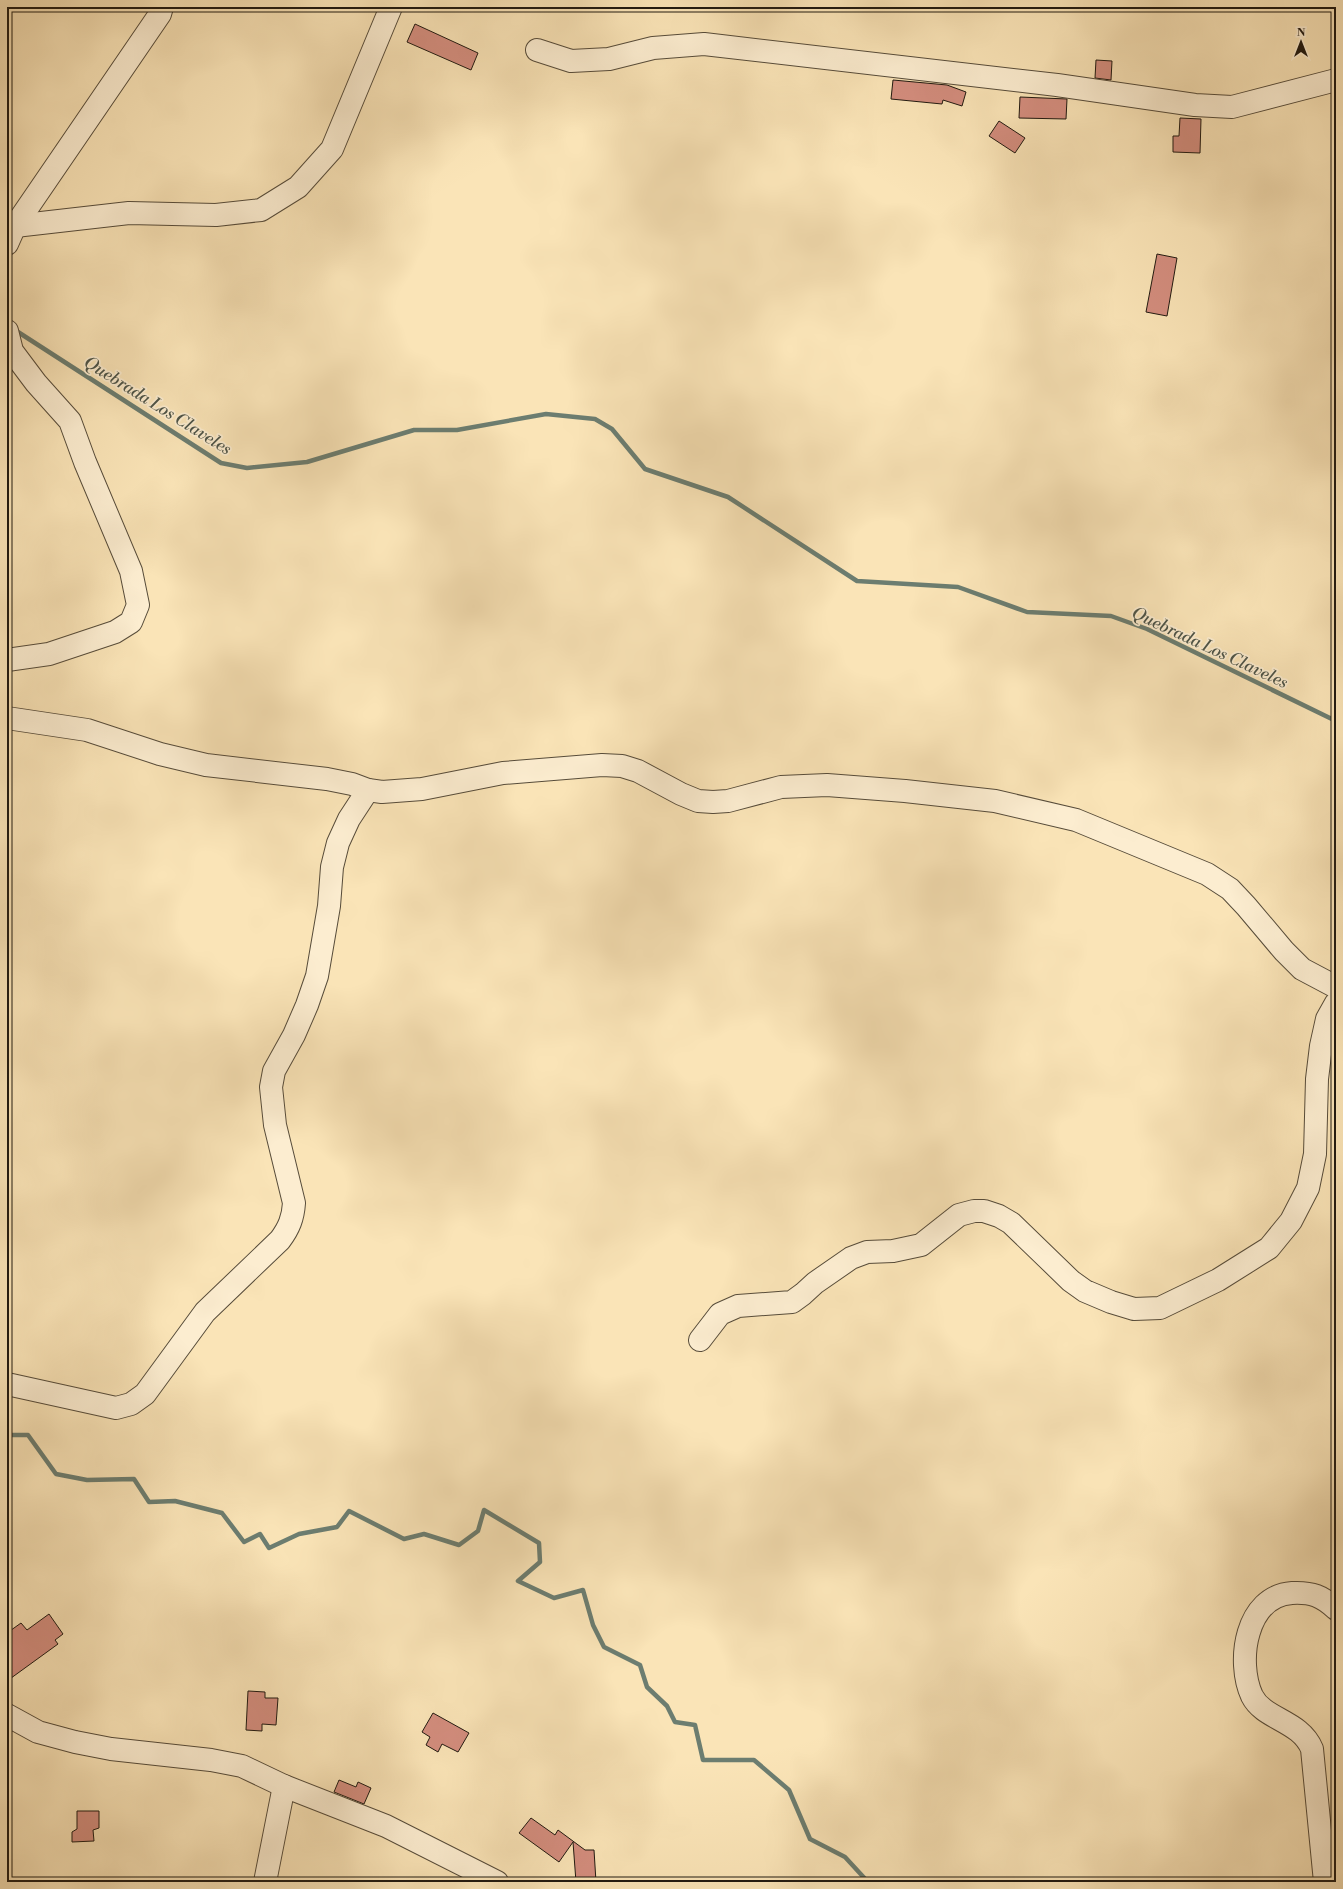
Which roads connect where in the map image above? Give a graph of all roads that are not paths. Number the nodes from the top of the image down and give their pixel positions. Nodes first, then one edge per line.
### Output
1 (162, 7) edge
2 (391, 7) edge
3 (537, 50) dead end
4 (1336, 80) edge
5 (11, 235) edge
6 (7, 331) edge
7 (7, 660) edge
8 (7, 718) edge
9 (368, 790) junction
10 (1336, 987) edge
11 (1336, 1003) edge
12 (700, 1340) dead end
13 (7, 1384) edge
14 (1336, 1609) edge
15 (7, 1715) edge
16 (284, 1786) junction
17 (265, 1882) edge
18 (497, 1882) edge
19 (1325, 1882) edge

1 - 5 street
2 - 5 street
3 - 4 street
6 - 7 street
8 - 9 street
9 - 10 street
9 - 13 street
11 - 12 street
14 - 19 street
15 - 16 street
16 - 17 street
16 - 18 street

